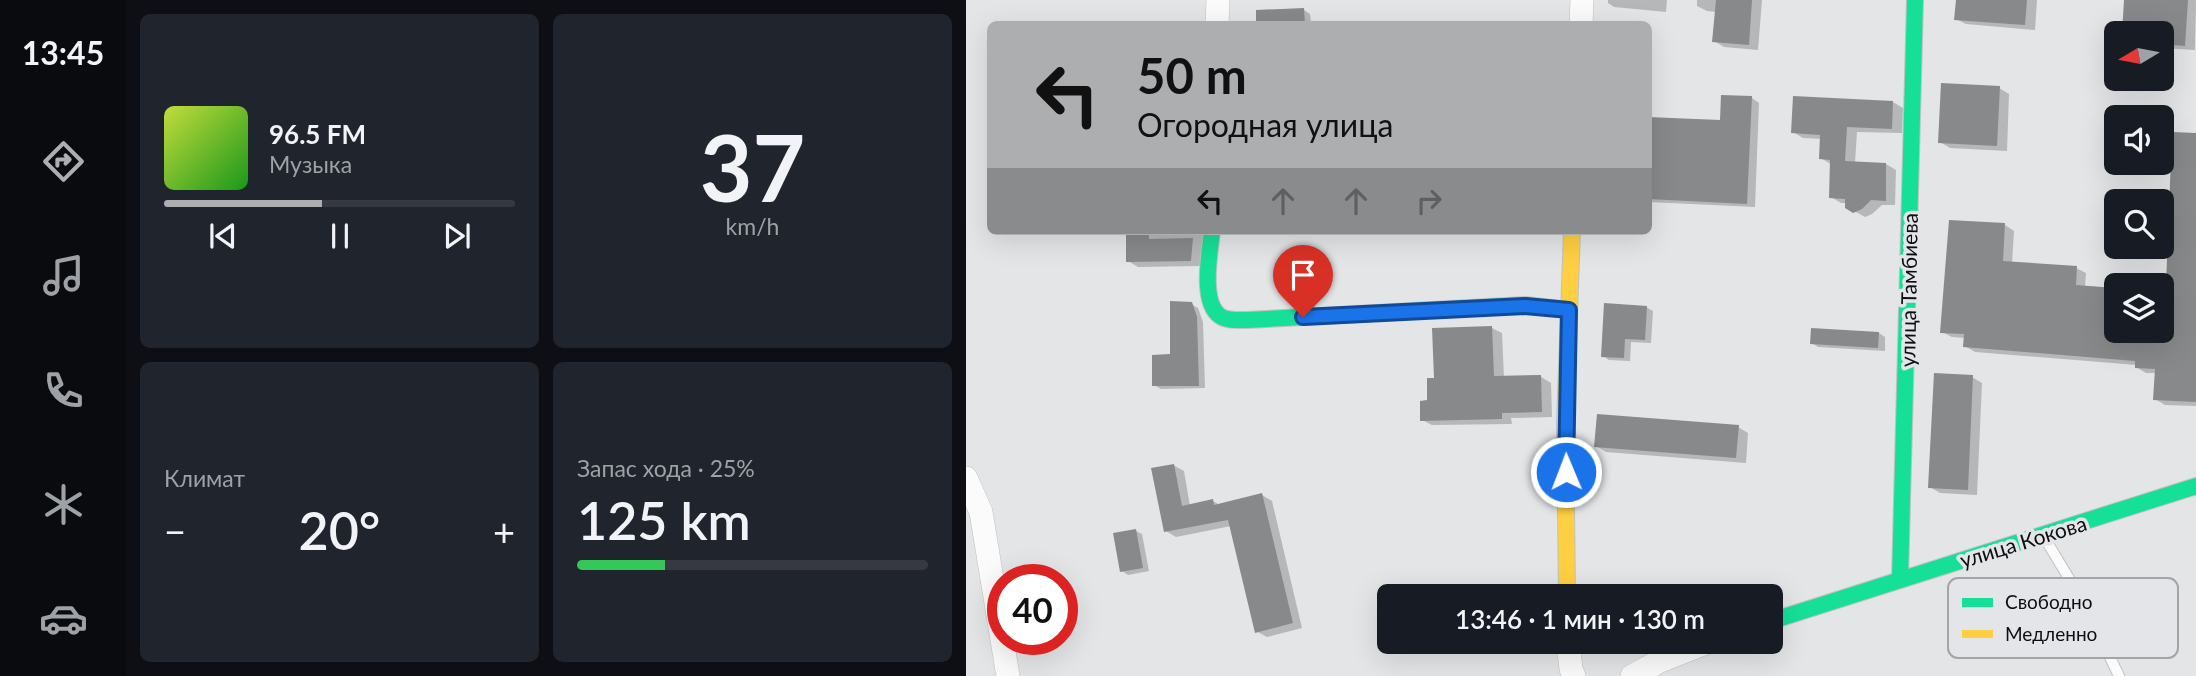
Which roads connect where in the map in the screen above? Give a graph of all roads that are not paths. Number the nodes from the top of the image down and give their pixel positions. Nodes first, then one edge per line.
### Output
1 (1218, 0) edge
2 (1582, 0) edge
3 (1914, 0) edge
4 (1217, 21) edge
5 (1581, 21) edge
6 (1212, 235) edge
7 (1573, 235) edge
8 (1569, 310) junction
9 (966, 478) edge
10 (2196, 486) edge
11 (2043, 534) junction
12 (2069, 578) edge
13 (1900, 579) junction
14 (1567, 584) edge
15 (1783, 617) edge
16 (1570, 654) edge
17 (1678, 654) edge
18 (2110, 658) edge
19 (1008, 676) edge
20 (1574, 676) edge
21 (1632, 676) edge
22 (2119, 676) edge

1 - 4 street
2 - 5 street
3 - 13 street, улица Тамбиева
6 - 8 street
7 - 8 street
8 - 14 street
9 - 19 street
10 - 11 street, улица Кокова
11 - 12 lane
11 - 13 street, улица Кокова
13 - 15 street, улица Кокова
16 - 20 street
17 - 21 street
18 - 22 lane

